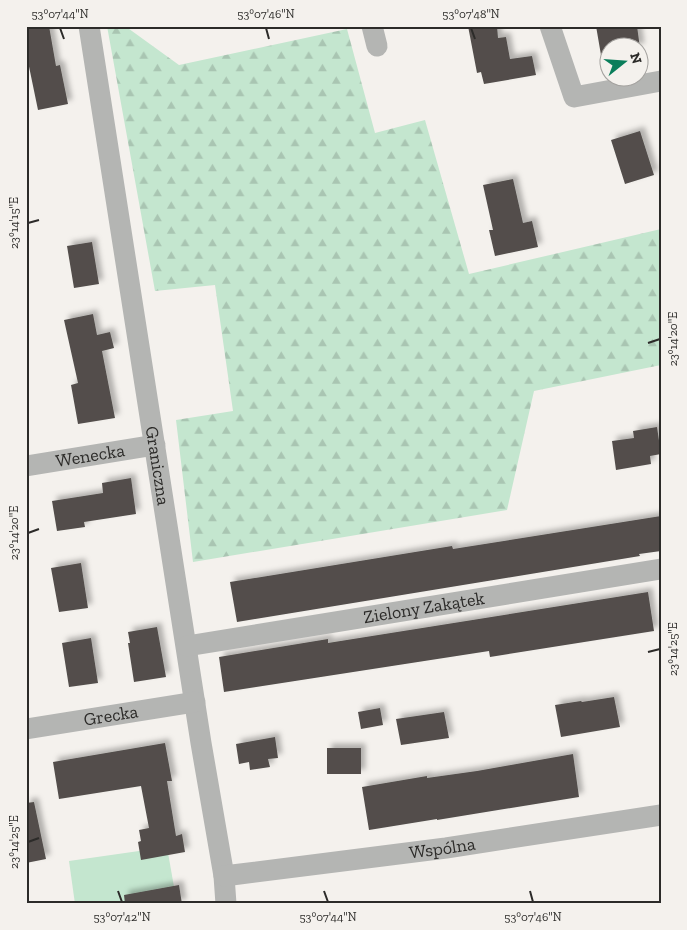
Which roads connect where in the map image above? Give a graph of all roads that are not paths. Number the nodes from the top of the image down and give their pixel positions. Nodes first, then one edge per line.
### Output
1 (89, 26) edge
2 (550, 26) edge
3 (661, 81) edge
4 (155, 445) junction
5 (26, 466) edge
6 (661, 569) edge
7 (187, 646) junction
8 (195, 702) junction
9 (26, 729) edge
10 (661, 815) edge
11 (224, 876) junction
12 (226, 904) edge

1 - 4 street, Graniczna
2 - 3 street
4 - 5 street, Wenecka
4 - 7 street, Graniczna
6 - 7 street, Zielony Zakątek
7 - 8 street, Graniczna
8 - 9 street, Grecka
8 - 11 street, Graniczna
10 - 11 street, Wspólna
11 - 12 street, Graniczna

